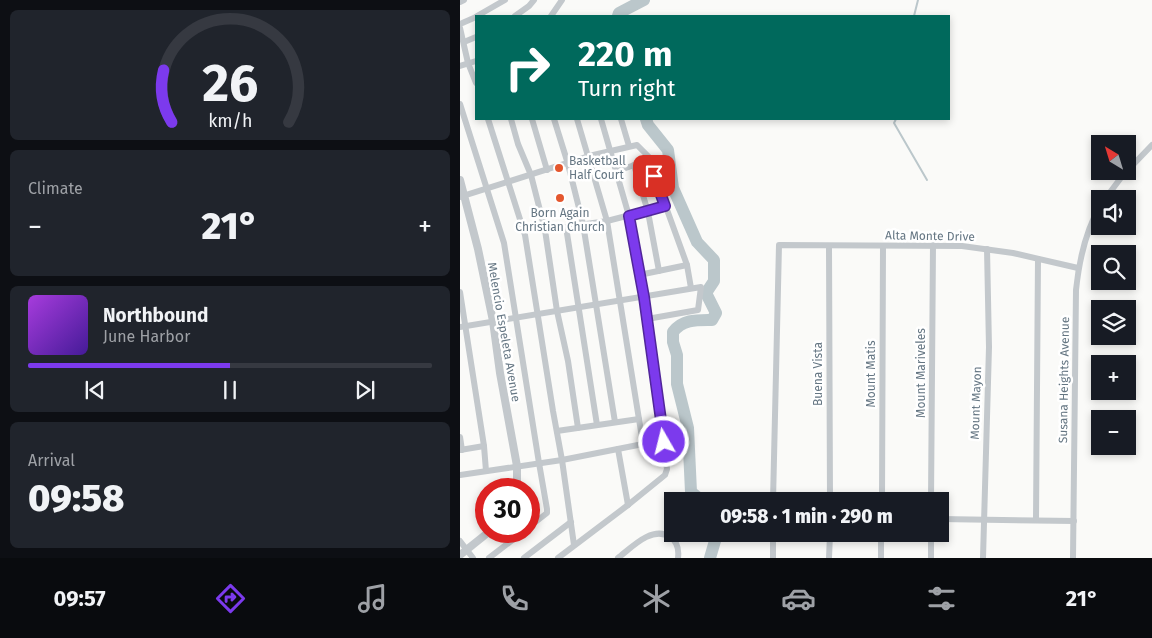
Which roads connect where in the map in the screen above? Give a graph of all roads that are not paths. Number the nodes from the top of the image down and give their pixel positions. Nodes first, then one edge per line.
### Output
1 (464, 0) edge
2 (505, 0) edge
3 (534, 0) edge
4 (562, 0) edge
5 (460, 2) edge
6 (479, 15) edge
7 (516, 15) edge
8 (552, 15) edge
9 (475, 17) edge
10 (460, 24) edge
11 (460, 28) edge
12 (475, 37) edge
13 (464, 42) junction
14 (475, 61) edge
15 (468, 63) junction
16 (460, 66) edge
17 (475, 80) edge
18 (460, 104) edge
19 (488, 120) edge
20 (511, 120) edge
21 (532, 120) edge
22 (554, 120) edge
23 (577, 120) edge
24 (601, 120) edge
25 (621, 120) edge
26 (1152, 145) edge
27 (629, 146) junction
28 (611, 152) junction
29 (589, 156) junction
30 (649, 160) junction
31 (1136, 162) edge
32 (568, 164) junction
33 (634, 165) junction
34 (547, 170) junction
35 (617, 172) junction
36 (530, 175) junction
37 (460, 180) edge
38 (1120, 180) edge
39 (508, 182) junction
40 (487, 190) junction
41 (1112, 190) edge
42 (462, 196) edge
43 (665, 206) junction
44 (648, 212) junction
45 (629, 216) junction
46 (607, 221) junction
47 (583, 224) junction
48 (1091, 226) edge
49 (566, 227) junction
50 (545, 230) junction
51 (933, 245) junction
52 (883, 246) junction
53 (829, 247) junction
54 (987, 249) junction
55 (1038, 260) junction
56 (687, 265) junction
57 (1078, 268) junction
58 (659, 271) junction
59 (639, 275) junction
60 (690, 288) junction
61 (460, 292) edge
62 (644, 297) junction
63 (619, 301) junction
64 (598, 305) junction
65 (578, 307) junction
66 (557, 310) junction
67 (538, 315) junction
68 (515, 319) junction
69 (647, 319) junction
70 (493, 322) junction
71 (463, 326) edge
72 (639, 419) junction
73 (615, 422) junction
74 (597, 425) junction
75 (578, 428) junction
76 (557, 431) junction
77 (460, 437) edge
78 (674, 440) dead end
79 (664, 442) junction
80 (643, 444) junction
81 (484, 446) junction
82 (618, 449) junction
83 (461, 450) edge
84 (562, 460) junction
85 (539, 463) junction
86 (517, 466) junction
87 (486, 471) junction
88 (460, 475) edge
89 (517, 478) edge
90 (773, 492) edge
91 (830, 492) edge
92 (882, 492) edge
93 (931, 492) edge
94 (628, 505) junction
95 (540, 518) edge
96 (949, 518) edge
97 (984, 519) junction
98 (1036, 519) junction
99 (1074, 520) junction
100 (570, 522) junction
101 (460, 541) edge
102 (772, 542) edge
103 (830, 542) edge
104 (881, 542) edge
105 (931, 542) edge
106 (475, 543) edge
107 (508, 543) edge
108 (574, 545) junction
109 (463, 552) edge
110 (473, 558) edge
111 (489, 558) edge
112 (524, 558) edge
113 (558, 558) edge
114 (618, 558) edge
115 (678, 558) edge
116 (773, 558) edge
117 (829, 558) edge
118 (881, 558) edge
119 (931, 558) edge
120 (983, 558) edge
121 (1073, 558) edge

1 - 5 street
2 - 6 street
3 - 7 street
4 - 8 street
9 - 10 street
11 - 13 street
12 - 13 street
13 - 15 street
14 - 15 street
15 - 16 street
15 - 17 street
18 - 40 street
19 - 39 street
20 - 36 street
21 - 34 street
22 - 32 street
23 - 29 street
24 - 28 street
25 - 27 street
26 - 31 street
27 - 28 street
27 - 30 street
28 - 29 street
28 - 35 street
29 - 32 street
29 - 46 street
30 - 33 street
30 - 43 street
32 - 34 street
32 - 47 street
33 - 35 street
33 - 44 street
34 - 36 street
35 - 45 street
36 - 39 street
36 - 50 street
37 - 42 street, Melencio Espeleta Avenue
38 - 41 street
39 - 40 street
39 - 67 street
40 - 42 street
40 - 68 street
42 - 70 street, Melencio Espeleta Avenue
43 - 44 street
43 - 56 street
44 - 45 street
44 - 58 street
45 - 46 street
45 - 59 street
46 - 47 street
46 - 63 street
47 - 49 street
47 - 64 street
48 - 57 street, Susana Heights Avenue
49 - 50 street
49 - 65 street
50 - 66 street
51 - 52 street, Alta Monte Drive
51 - 54 street, Alta Monte Drive
51 - 93 street, Mount Mariveles
52 - 53 street, Alta Monte Drive
52 - 92 street, Mount Matis
53 - 90 street, Alta Monte Drive
53 - 91 street, Buena Vista
54 - 55 street, Alta Monte Drive
54 - 97 street, Mount Mayon
55 - 57 street, Alta Monte Drive
55 - 98 street
56 - 58 street
56 - 60 street
57 - 99 street, Susana Heights Avenue
58 - 59 street
59 - 62 street
60 - 62 street
60 - 69 street
61 - 71 street
62 - 63 street
62 - 69 street
63 - 64 street
63 - 72 street
64 - 65 street
64 - 73 street
65 - 66 street
65 - 74 street
66 - 67 street
66 - 75 street
67 - 68 street
67 - 76 street
68 - 70 street
68 - 85 street
69 - 79 street
70 - 71 street
70 - 86 street, Melencio Espeleta Avenue
71 - 81 street
72 - 73 street
72 - 80 street
73 - 74 street
74 - 75 street
75 - 76 street
76 - 84 street
77 - 83 street
78 - 79 street
79 - 80 street
79 - 94 street
80 - 82 street
81 - 83 street
81 - 87 street
82 - 84 street
82 - 94 street
84 - 85 street
84 - 100 street
85 - 86 street
85 - 95 street
86 - 87 street
86 - 89 street, Melencio Espeleta Avenue
87 - 88 street
94 - 108 street
96 - 97 street
97 - 98 street
97 - 120 street, Mount Mayon
98 - 99 street
99 - 121 street, Susana Heights Avenue
100 - 108 street
100 - 112 street
101 - 109 street
102 - 116 street
103 - 117 street
104 - 118 street
105 - 119 street
106 - 109 street
107 - 111 street
108 - 113 street
109 - 110 street
114 - 115 street

